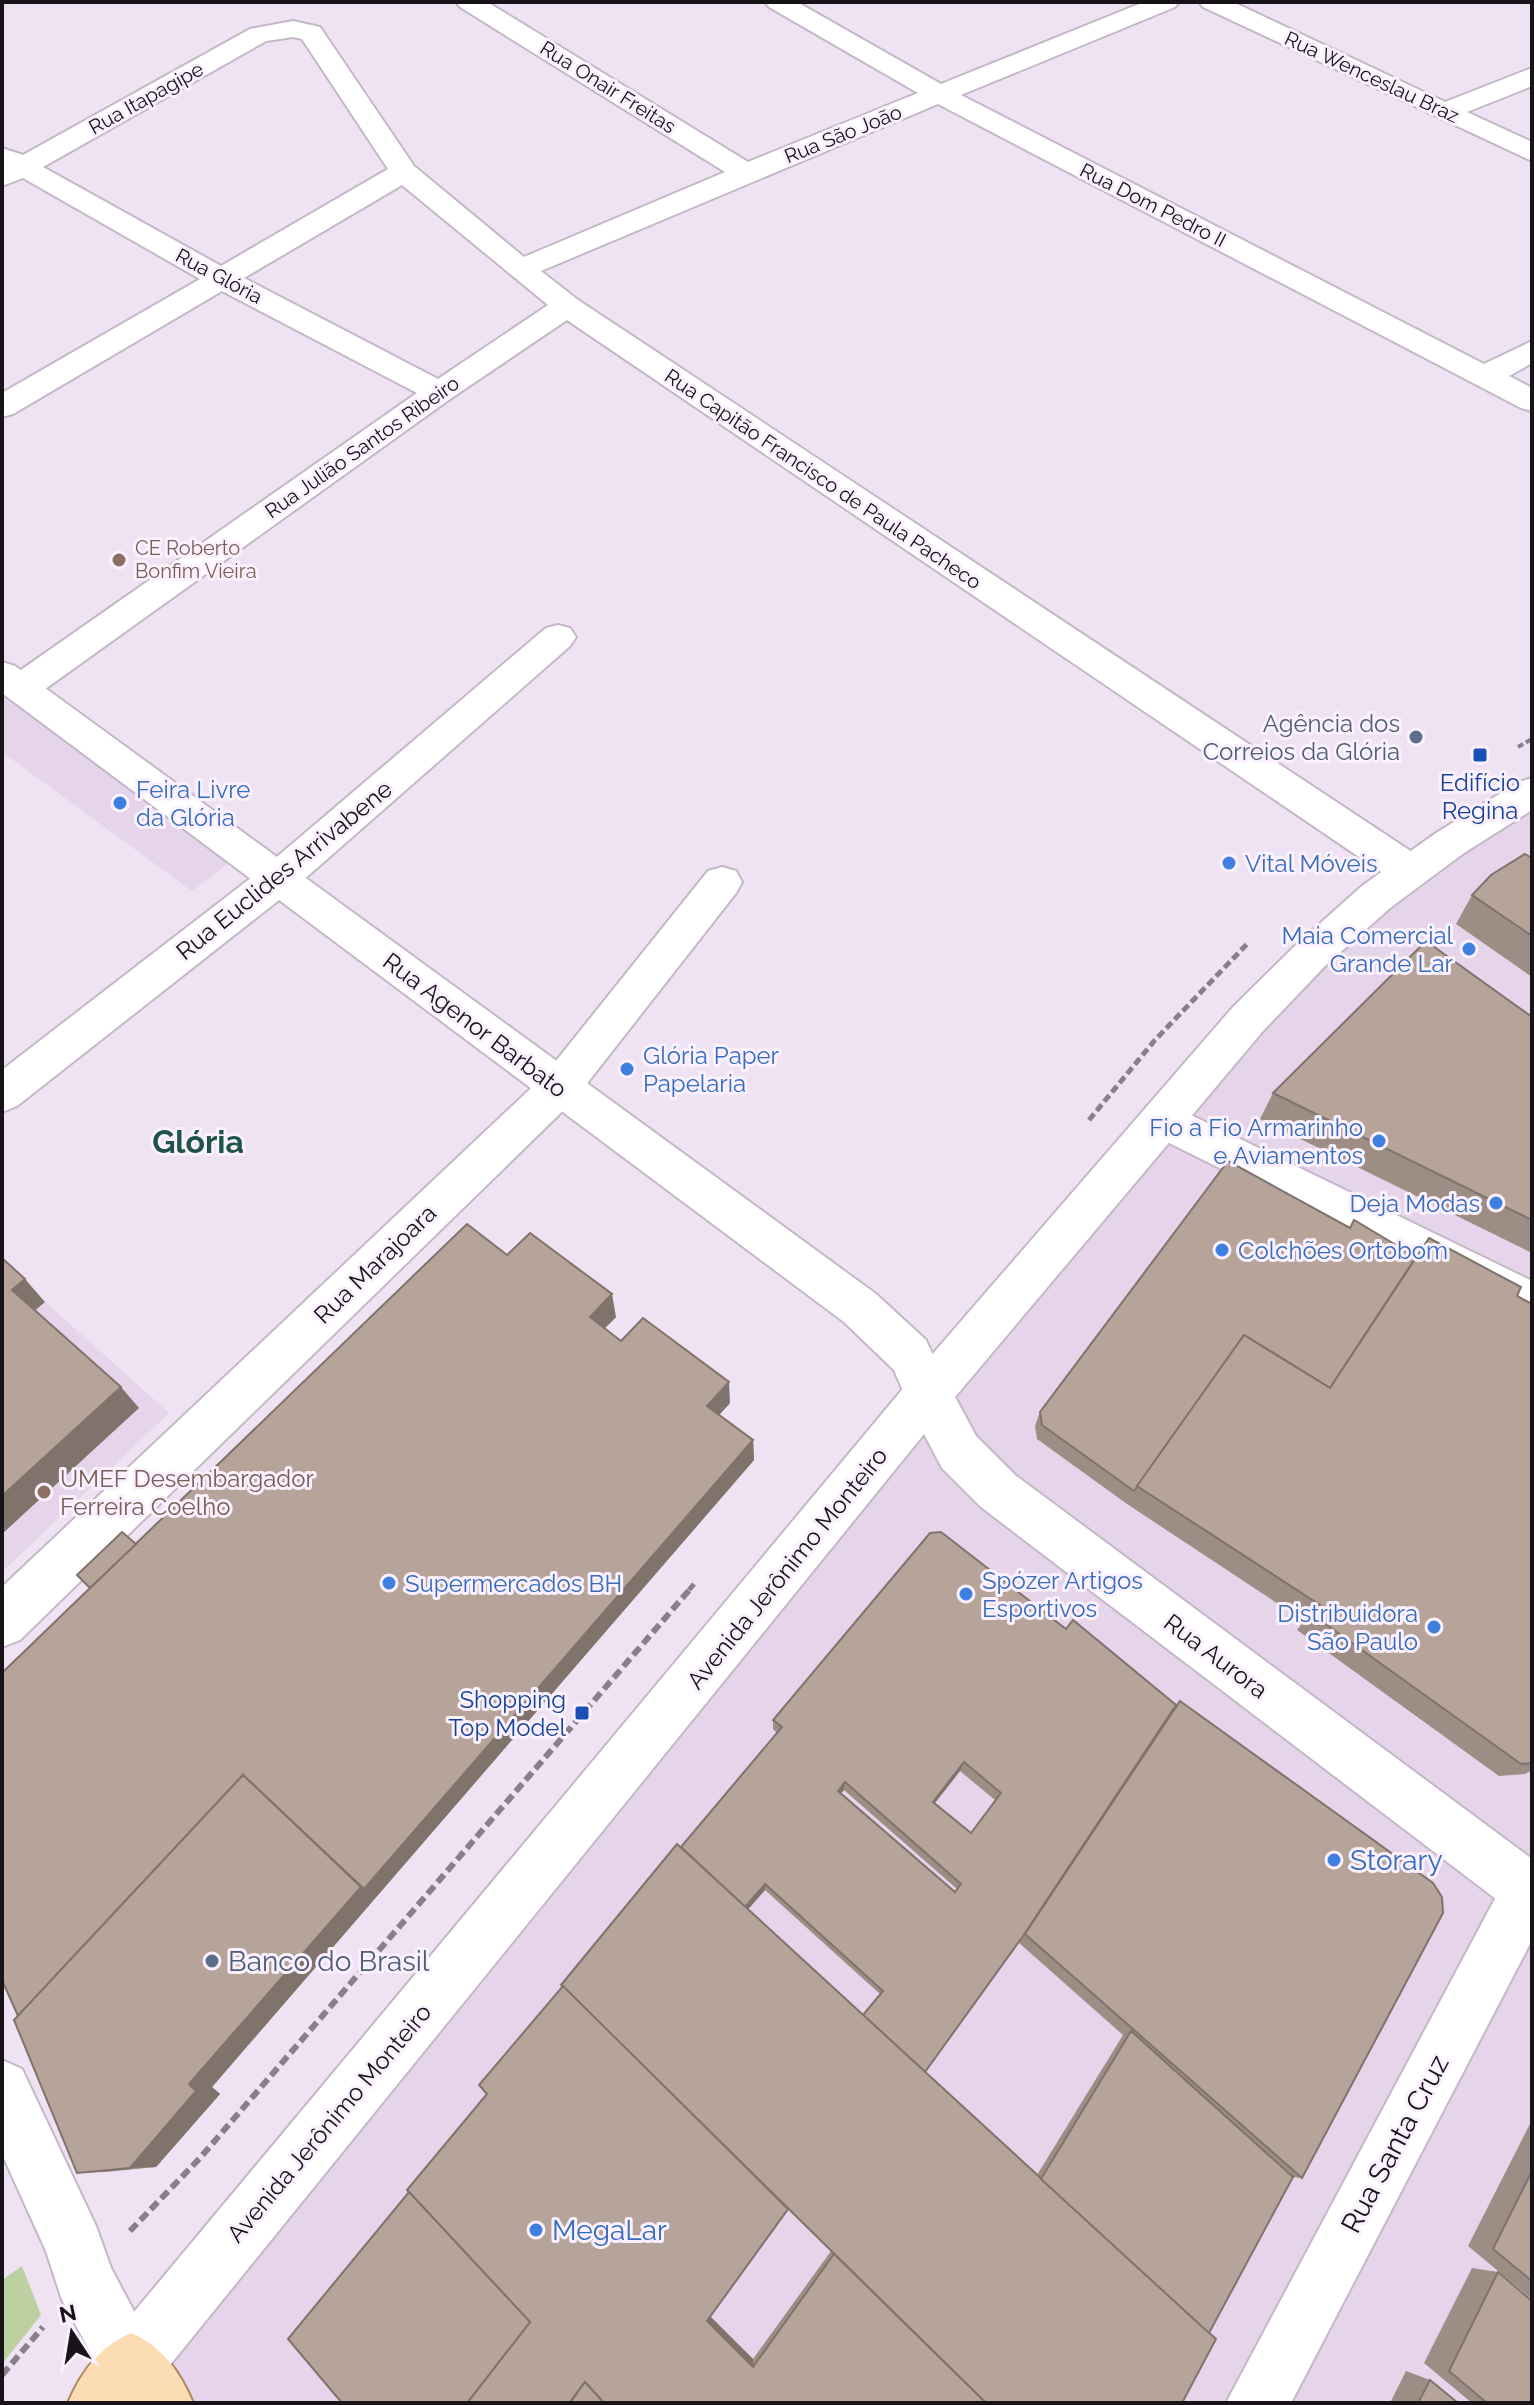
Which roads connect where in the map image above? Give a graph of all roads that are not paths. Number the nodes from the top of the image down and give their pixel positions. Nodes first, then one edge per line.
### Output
1 (469, 2) edge
2 (778, 2) edge
3 (1166, 2) edge
4 (1212, 2) edge
5 (293, 29) joint
6 (1532, 76) edge
7 (941, 95) junction
8 (1446, 111) junction
9 (1532, 153) edge
10 (9, 167) edge
11 (404, 172) junction
12 (746, 173) junction
13 (520, 269) junction
14 (222, 279) junction
15 (567, 306) junction
16 (1532, 350) edge
17 (1486, 376) junction
18 (439, 392) junction
19 (1532, 401) edge
20 (2, 407) edge
21 (558, 637) dead end
22 (8, 688) edge
23 (1532, 792) edge
24 (1410, 871) junction
25 (279, 878) junction
26 (722, 882) dead end
27 (559, 1088) junction
28 (2, 1094) edge
29 (1162, 1119) junction
30 (1532, 1303) edge
31 (928, 1394) junction
32 (2, 1622) edge
33 (1531, 1889) edge
34 (2, 2089) edge
35 (131, 2390) edge
36 (1257, 2403) edge

1 - 12 street, Rua Onair Freitas
2 - 7 street, Rua Dom Pedro II
3 - 7 street, Rua São João
4 - 8 street, Rua Wenceslau Braz
5 - 10 street, Rua Itapagipe
5 - 11 street, Rua Capitão Francisco de Paula Pacheco
6 - 8 street
7 - 12 street, Rua São João
7 - 17 street, Rua Dom Pedro II
8 - 9 street, Rua Wenceslau Braz
10 - 14 street, Rua Glória
11 - 13 street, Rua Capitão Francisco de Paula Pacheco
11 - 14 street
12 - 13 street, Rua São João
13 - 15 street, Rua Capitão Francisco de Paula Pacheco
14 - 18 street, Rua Glória
14 - 20 street
15 - 18 street, Rua Julião Santos Ribeiro
15 - 24 street, Rua Capitão Francisco de Paula Pacheco
16 - 17 street
17 - 19 street, Rua Dom Pedro II
18 - 22 street, Rua Julião Santos Ribeiro
21 - 25 street, Rua Euclides Arrivabene
22 - 25 street, Rua Agenor Barbato
23 - 24 street, Avenida Jerônimo Monteiro
24 - 29 street, Avenida Jerônimo Monteiro
25 - 27 street, Rua Agenor Barbato
25 - 28 street, Rua Euclides Arrivabene
26 - 27 street, Rua Marajoara
27 - 31 street, Rua Agenor Barbato
27 - 32 street, Rua Marajoara
29 - 30 street
29 - 31 street, Avenida Jerônimo Monteiro
31 - 33 street, Rua Aurora
31 - 35 street, Avenida Jerônimo Monteiro
33 - 36 street, Rua Santa Cruz
34 - 35 street

